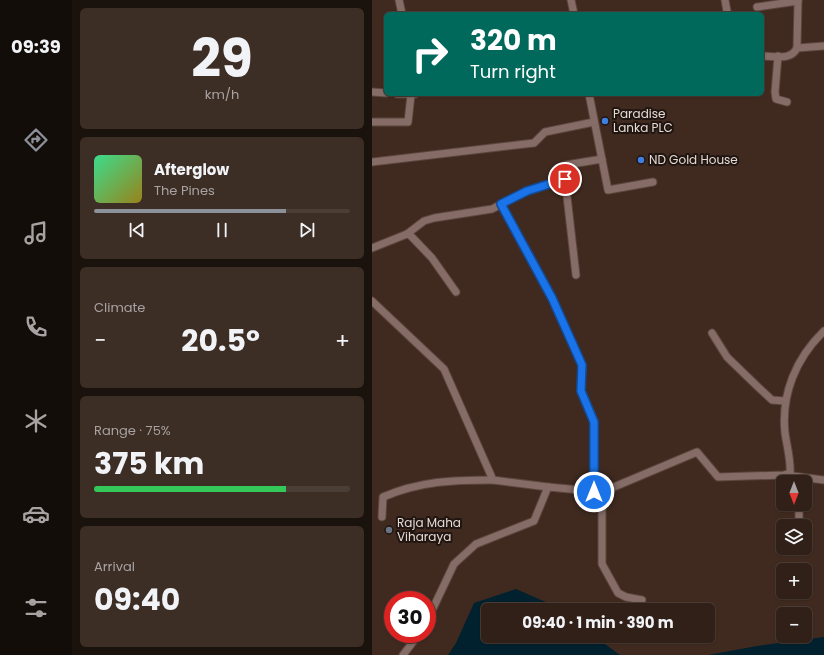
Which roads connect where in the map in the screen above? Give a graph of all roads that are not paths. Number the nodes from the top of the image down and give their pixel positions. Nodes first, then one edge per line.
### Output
1 (399, 0) edge
2 (571, 0) edge
3 (725, 0) edge
4 (798, 0) edge
5 (757, 7) dead end
6 (727, 11) dead end
7 (402, 12) edge
8 (574, 12) edge
9 (824, 46) edge
10 (797, 48) junction
11 (764, 56) edge
12 (778, 56) junction
13 (372, 92) edge
14 (384, 93) edge
15 (414, 96) edge
16 (589, 96) edge
17 (787, 102) dead end
18 (372, 122) edge
19 (594, 122) junction
20 (602, 159) junction
21 (372, 162) edge
22 (565, 179) junction
23 (653, 182) dead end
24 (501, 204) junction
25 (407, 234) junction
26 (372, 248) edge
27 (576, 275) dead end
28 (456, 292) dead end
29 (372, 301) edge
30 (375, 311) edge
31 (824, 331) edge
32 (712, 333) dead end
33 (785, 401) junction
34 (788, 475) edge
35 (776, 479) edge
36 (493, 480) junction
37 (812, 480) edge
38 (824, 480) edge
39 (548, 487) junction
40 (598, 492) junction
41 (382, 517) dead end
42 (642, 600) dead end
43 (436, 602) edge
44 (412, 643) edge
45 (403, 655) edge

1 - 7 street
2 - 8 street
3 - 6 street
4 - 5 street
4 - 10 street
9 - 10 street
10 - 12 street
11 - 12 street
12 - 17 street
13 - 14 street
15 - 18 street
16 - 19 street
19 - 20 street
19 - 21 street
20 - 22 street
20 - 23 street
22 - 24 street
22 - 27 street
24 - 25 street
24 - 40 street
25 - 26 street
25 - 28 street
29 - 30 street
30 - 36 street
31 - 33 street
32 - 33 street
33 - 34 street
35 - 40 street
36 - 39 street
36 - 41 street
37 - 38 street
39 - 40 street
39 - 43 street
40 - 42 street
44 - 45 street

